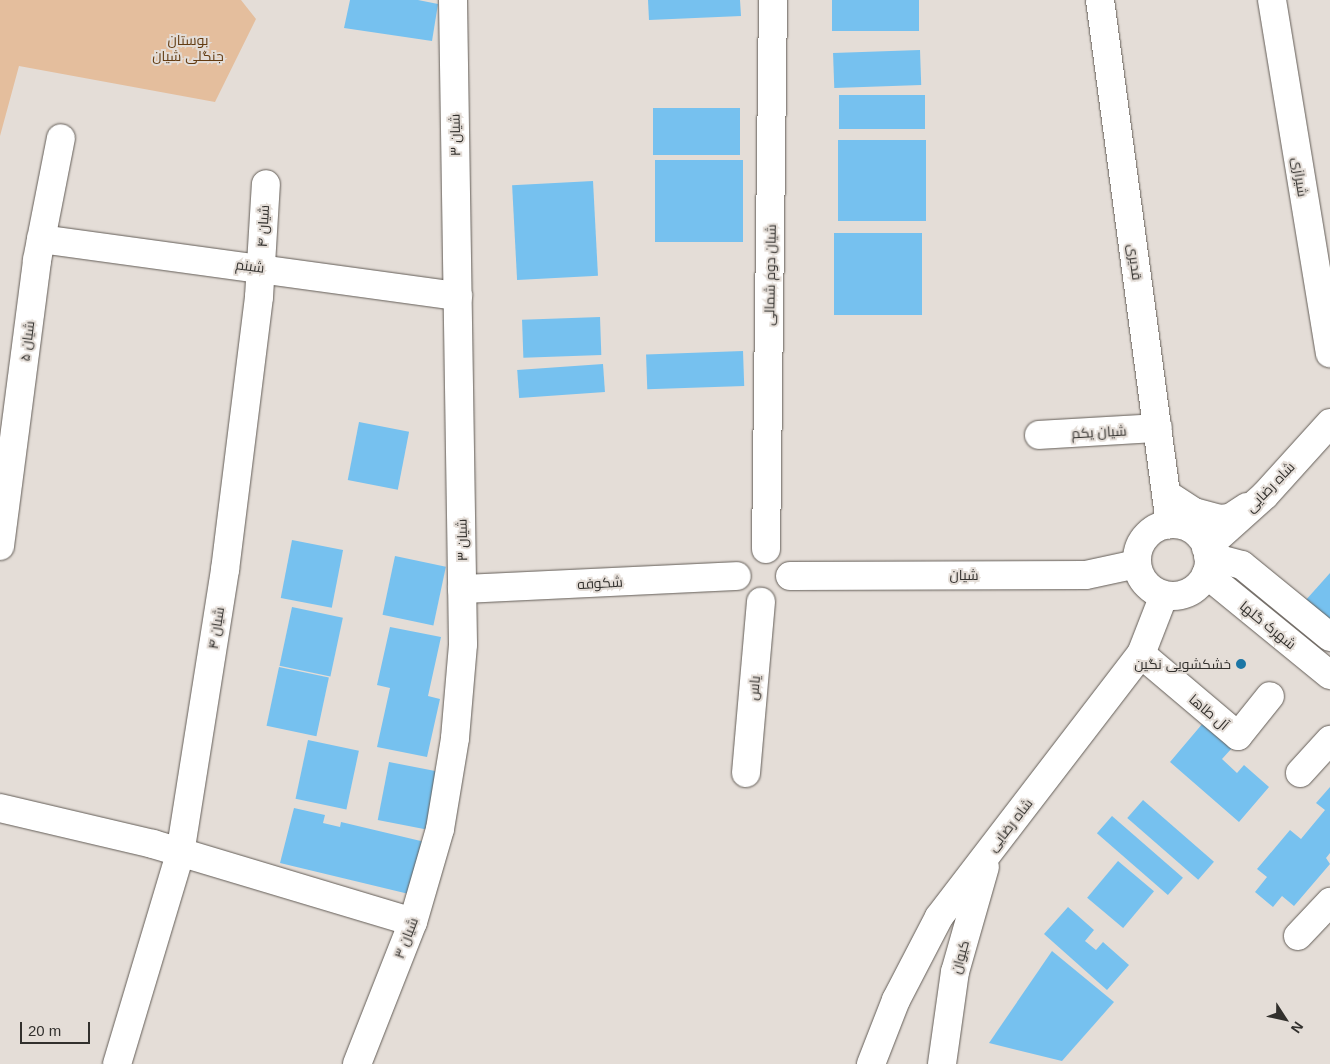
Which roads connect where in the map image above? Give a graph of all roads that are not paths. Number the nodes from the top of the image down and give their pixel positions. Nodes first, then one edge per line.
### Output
1 (453, 0) edge
2 (773, 0) edge
3 (1100, 0) edge
4 (1272, 0) edge
5 (61, 138) dead end
6 (266, 184) dead end
7 (41, 239) junction
8 (261, 267) junction
9 (458, 296) junction
10 (1330, 354) edge
11 (1330, 423) edge
12 (1158, 428) junction
13 (1039, 435) dead end
14 (1167, 493) junction
15 (1265, 495) junction
16 (1170, 524) junction
17 (0, 546) edge
18 (766, 549) junction
19 (1207, 559) junction
20 (1136, 564) junction
21 (737, 576) junction
22 (790, 576) junction
23 (462, 589) junction
24 (1164, 595) junction
25 (761, 602) junction
26 (1330, 637) edge
27 (1141, 654) junction
28 (1330, 675) edge
29 (1270, 696) dead end
30 (1330, 740) edge
31 (746, 773) dead end
32 (1300, 773) dead end
33 (0, 808) edge
34 (989, 852) junction
35 (180, 854) junction
36 (1330, 902) edge
37 (413, 922) junction
38 (1298, 936) dead end
39 (117, 1064) edge
40 (356, 1064) edge
41 (871, 1064) edge
42 (942, 1064) edge

1 - 9 street, شیان ۳
2 - 18 street, شیان دوم شمالی
3 - 12 street, قدیری
4 - 10 street, شیرازی
5 - 7 street, شیان ۵
6 - 8 street, شیان ۴
7 - 8 street, شبنم
7 - 17 street, شیان ۵
8 - 9 street, شبنم
8 - 35 street, شیان ۴
9 - 23 street, شیان ۳
11 - 15 street, شاه رضایی
12 - 13 street, شیان یکم
12 - 14 street, قدیری
14 - 15 street
14 - 16 street, قدیری
15 - 19 street, شاه رضایی
16 - 19 street
16 - 20 street
18 - 21 street
18 - 22 street
19 - 24 street
19 - 26 street
19 - 28 street, شهرک گلها
20 - 22 street, شیان
20 - 24 street
21 - 23 street, شکوفه
21 - 25 street
22 - 25 street
23 - 37 street, شیان ۳
24 - 27 street, شاه رضایی
25 - 31 street, یاس
27 - 29 street, آل طاها
27 - 34 street, شاه رضایی
30 - 32 street
33 - 35 street
34 - 41 street, شاه رضایی
34 - 42 street, کیوان
35 - 37 street
35 - 39 street, شیان ۴
36 - 38 street
37 - 40 street, شیان ۳

